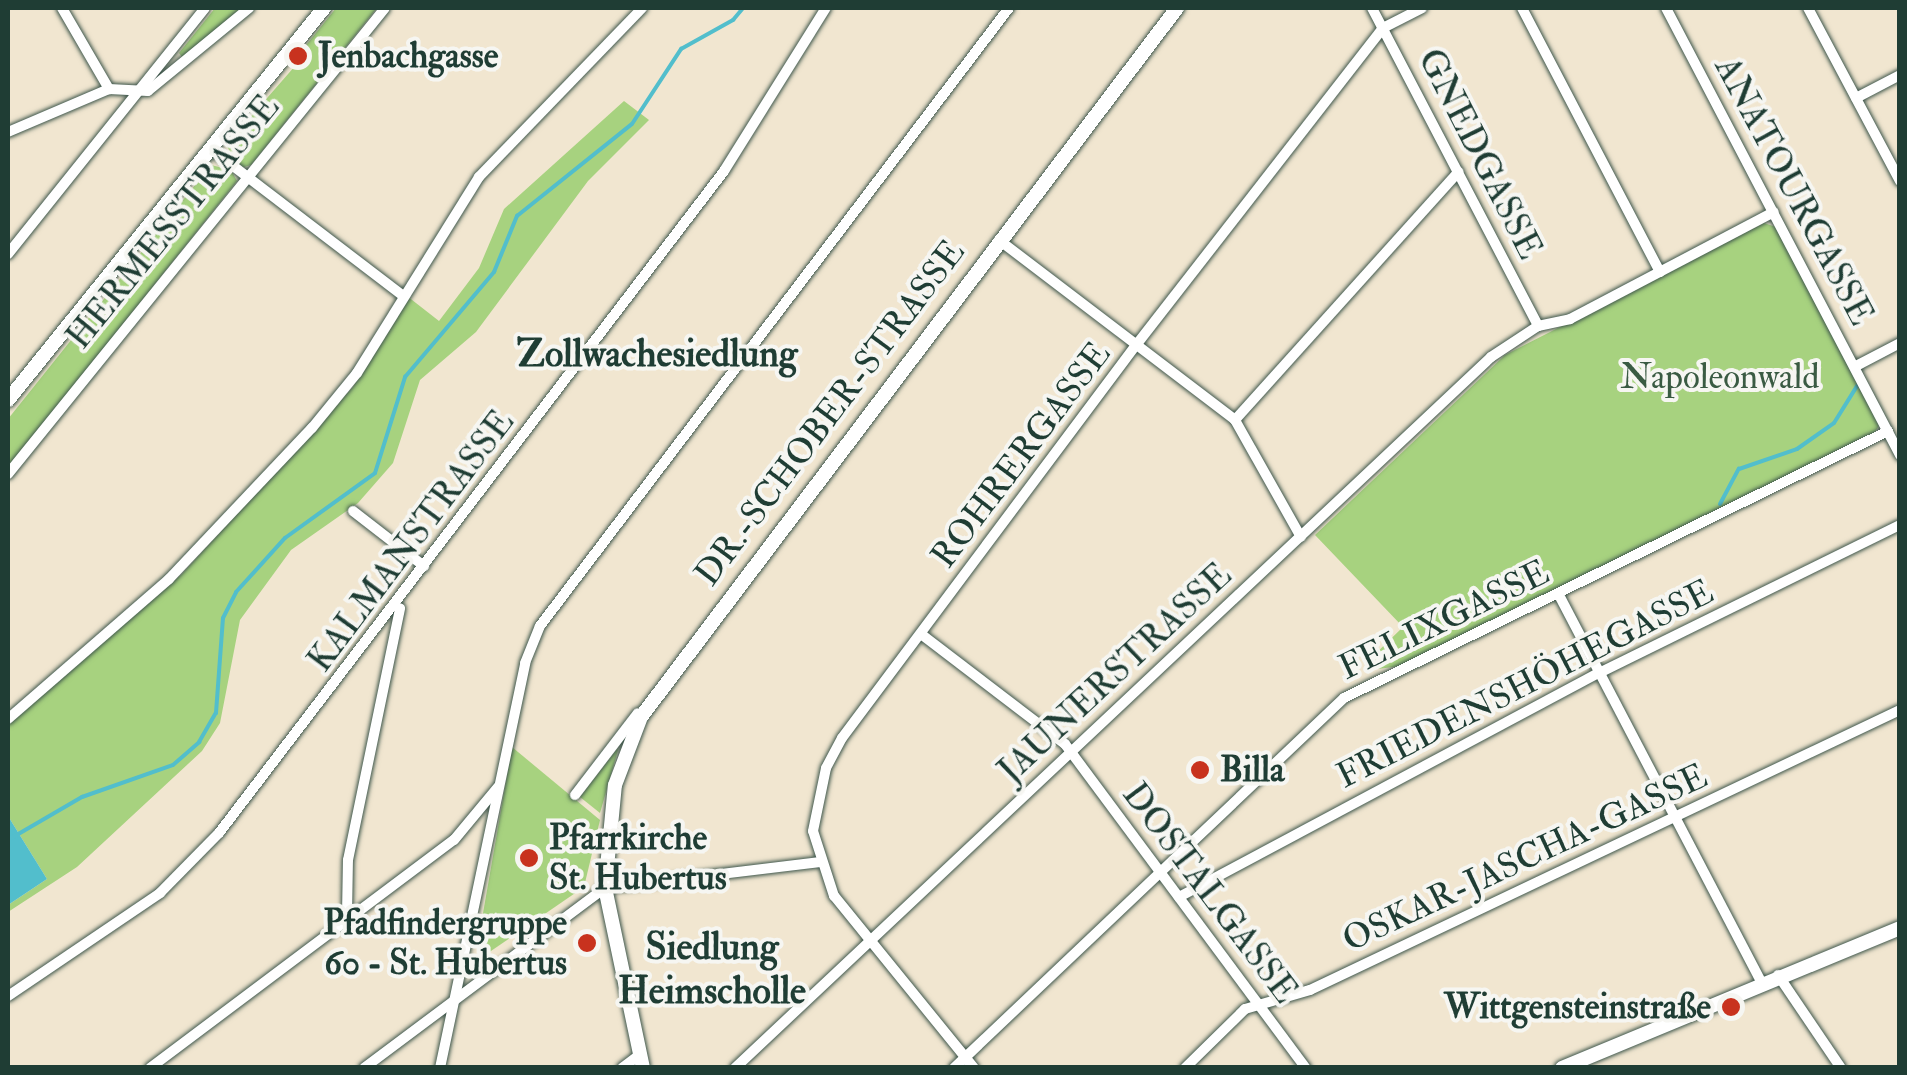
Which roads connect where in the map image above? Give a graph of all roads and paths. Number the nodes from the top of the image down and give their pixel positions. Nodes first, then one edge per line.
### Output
1 (62, 8) edge
2 (205, 8) edge
3 (249, 8) edge
4 (324, 8) edge
5 (385, 8) edge
6 (642, 8) edge
7 (826, 8) edge
8 (1177, 8) edge
9 (1372, 8) edge
10 (1422, 8) edge
11 (1522, 8) edge
12 (1666, 8) edge
13 (1808, 8) edge
14 (1004, 10) edge
15 (1383, 28) junction
16 (1900, 75) edge
17 (109, 89) junction
18 (136, 93) junction
19 (1856, 98) junction
20 (8, 132) edge
21 (211, 149) junction
22 (1458, 172) junction
23 (250, 174) junction
24 (1900, 182) edge
25 (1774, 212) junction
26 (999, 240) junction
27 (8, 254) edge
28 (1660, 272) junction
29 (402, 295) junction
30 (1538, 326) junction
31 (1900, 343) edge
32 (1137, 344) junction
33 (1856, 366) junction
34 (8, 400) edge
35 (1235, 420) junction
36 (1888, 431) junction
37 (1900, 455) edge
38 (8, 474) edge
39 (352, 512) dead end
40 (1900, 525) edge
41 (1301, 537) junction
42 (424, 566) junction
43 (1559, 595) junction
44 (401, 602) junction
45 (921, 634) junction
46 (1599, 672) junction
47 (667, 675) junction
48 (1900, 710) edge
49 (8, 719) edge
50 (1070, 751) junction
51 (502, 782) junction
52 (575, 795) dead end
53 (1676, 819) junction
54 (819, 862) junction
55 (1158, 870) junction
56 (605, 888) junction
57 (1179, 897) junction
58 (347, 915) junction
59 (1900, 928) edge
60 (869, 942) junction
61 (1778, 975) junction
62 (1761, 982) junction
63 (8, 996) edge
64 (454, 999) junction
65 (1259, 1005) junction
66 (965, 1057) junction
67 (640, 1062) edge
68 (150, 1068) edge
69 (364, 1068) edge
70 (440, 1068) edge
71 (622, 1068) edge
72 (735, 1068) edge
73 (954, 1068) edge
74 (974, 1068) edge
75 (1185, 1068) edge
76 (1306, 1068) edge
77 (1562, 1068) edge
78 (1841, 1068) edge

1 - 17 street
2 - 18 street
3 - 18 street
4 - 21 street, HERMESSTRASSE
5 - 23 street, HERMESSTRASSE
6 - 29 street
7 - 42 street, KALMANSTRASSE
8 - 26 street, DR.-SCHOBER-STRASSE
9 - 15 street, GNEDGASSE
10 - 15 street
11 - 28 street
12 - 25 street, ANATOURGASSE
13 - 19 street
14 - 51 street
15 - 22 street, GNEDGASSE
15 - 32 street, ROHRERGASSE
16 - 19 street
17 - 18 street
17 - 20 street
18 - 27 street
19 - 24 street
21 - 23 street
21 - 34 street, HERMESSTRASSE
22 - 30 street, GNEDGASSE
22 - 35 street
23 - 29 street
23 - 38 street, HERMESSTRASSE
25 - 28 street, JAUNERSTRASSE
25 - 33 street, ANATOURGASSE
26 - 32 street
26 - 47 street, DR.-SCHOBER-STRASSE
28 - 30 street, JAUNERSTRASSE
29 - 49 street
30 - 41 street, JAUNERSTRASSE
31 - 33 street
32 - 35 street
32 - 45 street, ROHRERGASSE
33 - 36 street, ANATOURGASSE
35 - 41 street
36 - 37 street, ANATOURGASSE
36 - 43 street, FELIXGASSE
39 - 42 street
40 - 46 street, FRIEDENSHÖHEGASSE
41 - 50 street, JAUNERSTRASSE
42 - 44 street, KALMANSTRASSE
43 - 46 street
43 - 55 street, FELIXGASSE
44 - 58 street
44 - 63 street, KALMANSTRASSE
45 - 50 street, DOSTALGASSE
45 - 54 street, ROHRERGASSE
46 - 53 street
46 - 57 street, FRIEDENSHÖHEGASSE
47 - 52 street
47 - 56 street, DR.-SCHOBER-STRASSE
48 - 53 street, OSKAR-JASCHA-GASSE
50 - 55 street, DOSTALGASSE
50 - 60 street, JAUNERSTRASSE
51 - 58 street
51 - 64 street
53 - 62 street
53 - 65 street, OSKAR-JASCHA-GASSE
54 - 56 street
54 - 60 street, ROHRERGASSE
55 - 57 street, DOSTALGASSE
55 - 66 street, FELIXGASSE
56 - 64 street
56 - 67 street, DR.-SCHOBER-STRASSE
57 - 65 street, DOSTALGASSE
58 - 68 street
59 - 61 street
60 - 66 street, ROHRERGASSE
60 - 72 street, JAUNERSTRASSE
61 - 62 street
61 - 78 street
62 - 77 street
64 - 69 street
64 - 70 street
65 - 75 street, OSKAR-JASCHA-GASSE
65 - 76 street, DOSTALGASSE
66 - 73 street, FELIXGASSE
66 - 74 street, ROHRERGASSE
67 - 71 street

